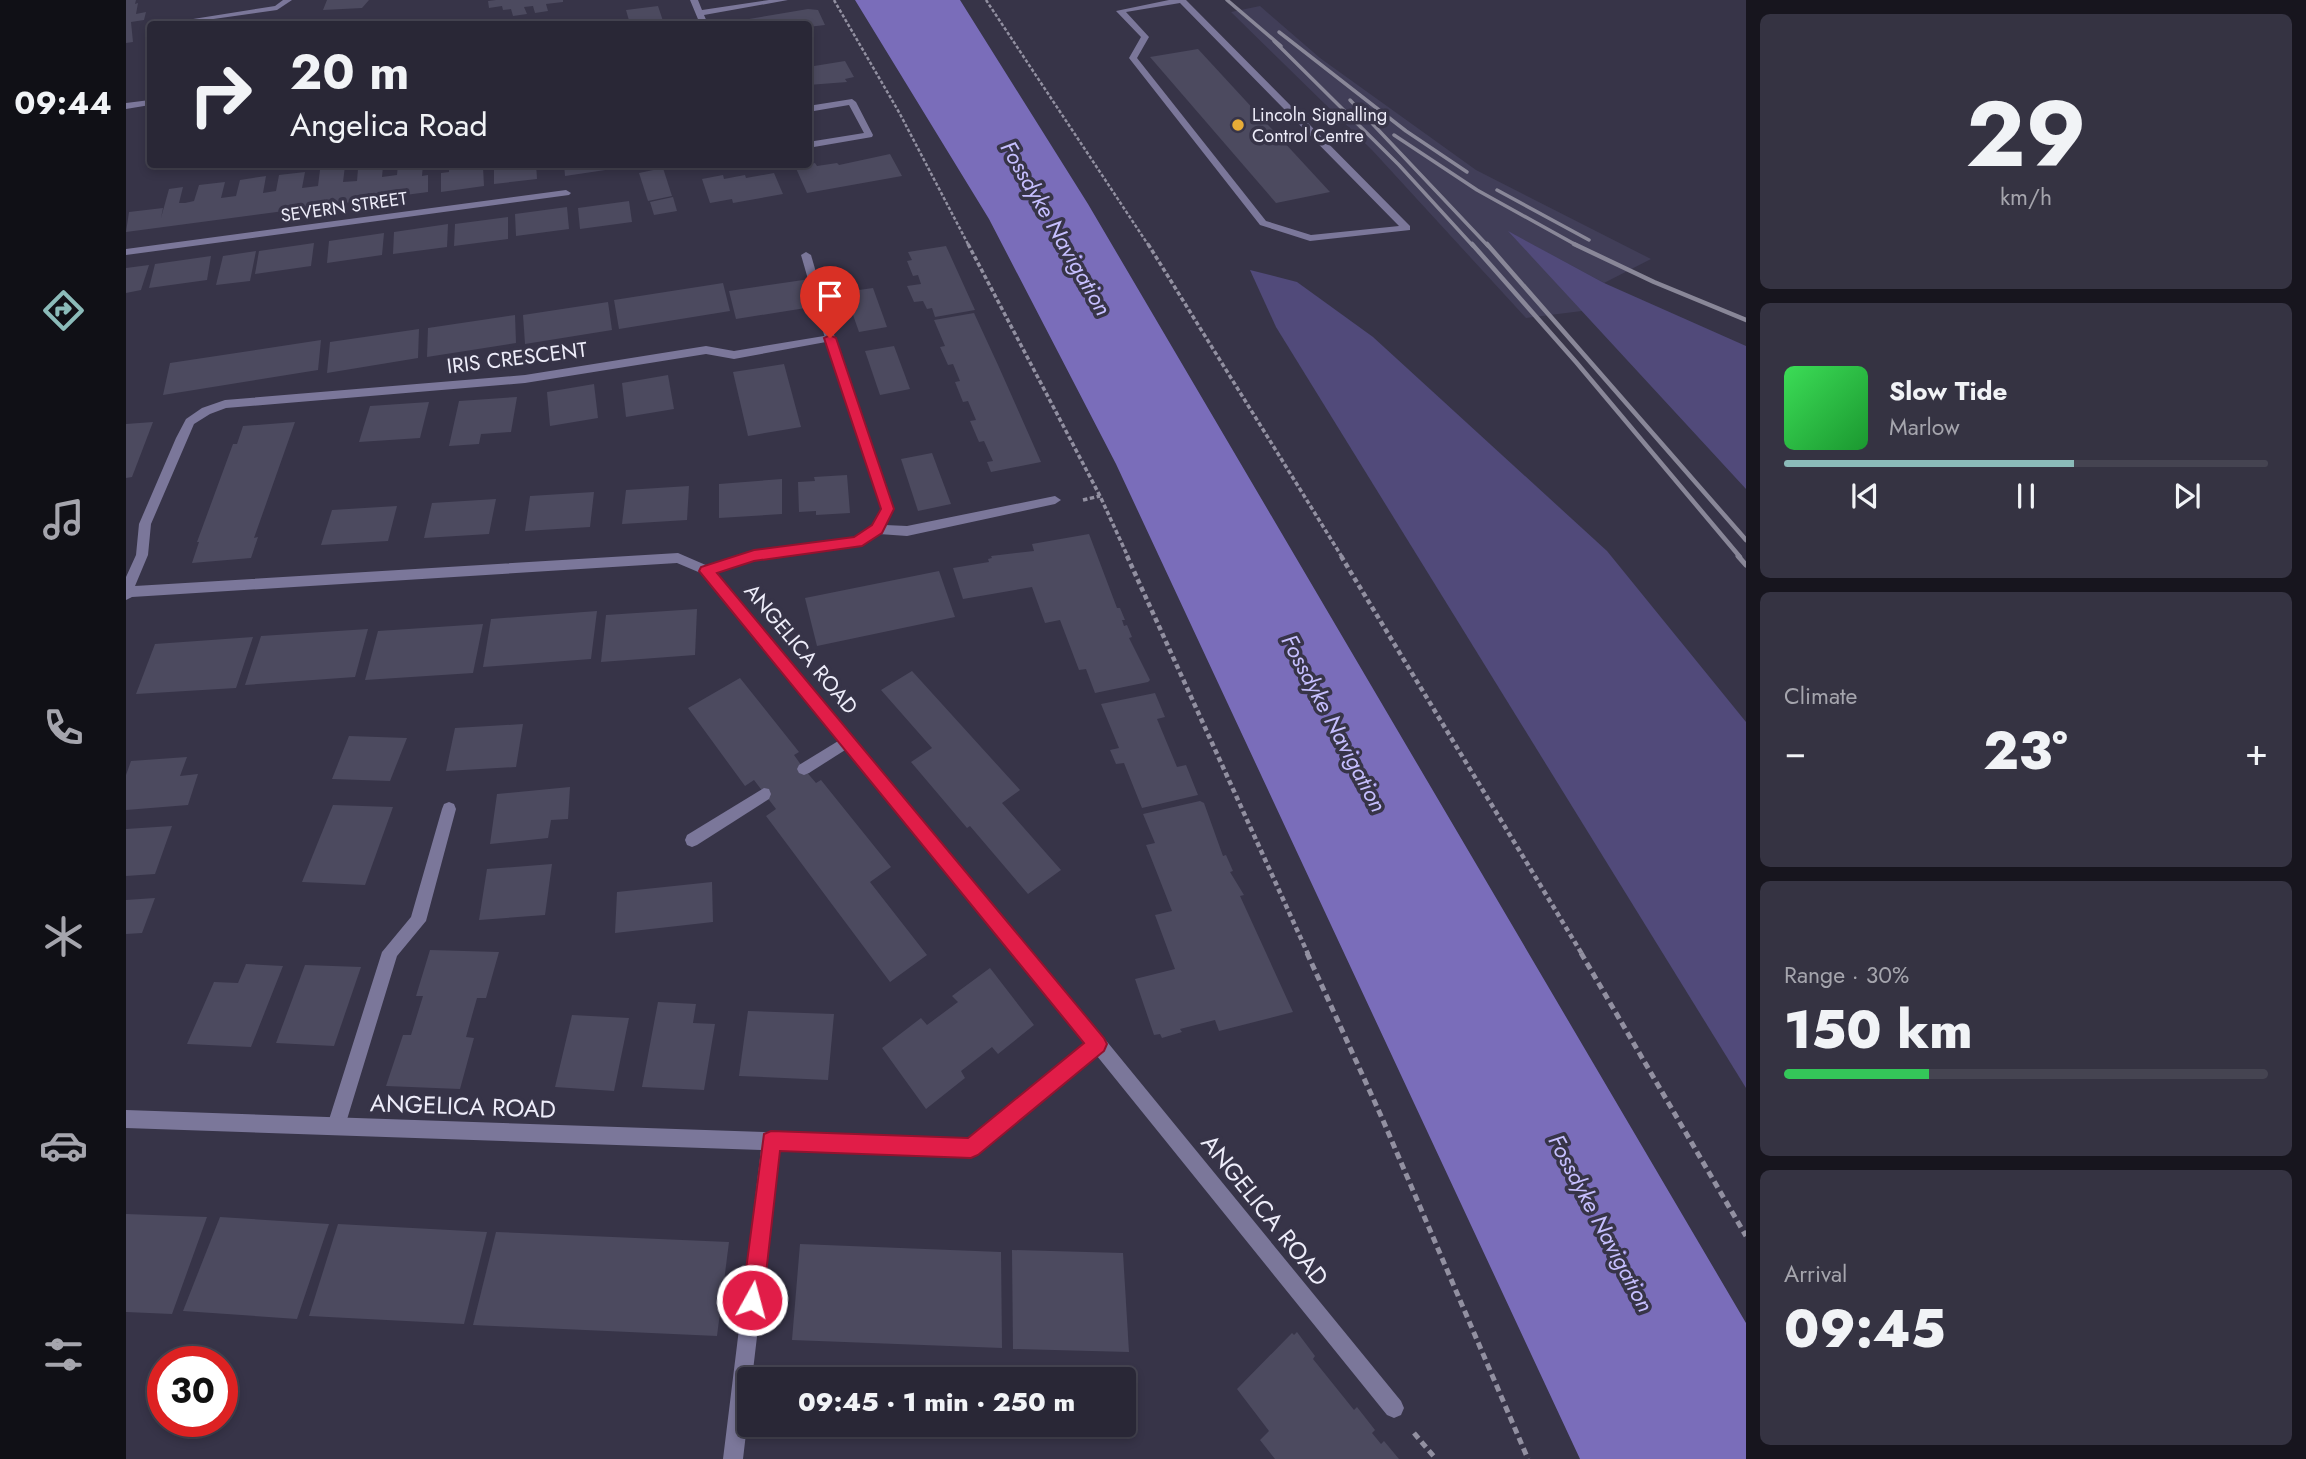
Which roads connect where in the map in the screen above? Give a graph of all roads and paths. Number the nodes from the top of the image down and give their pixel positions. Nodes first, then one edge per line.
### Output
1 (288, 0) edge
2 (694, 0) edge
3 (784, 0) edge
4 (834, 0) edge
5 (986, 0) edge
6 (1182, 0) edge
7 (699, 12) junction
8 (186, 21) edge
9 (703, 21) edge
10 (147, 103) edge
11 (126, 106) edge
12 (812, 108) edge
13 (812, 144) edge
14 (566, 193) dead end
15 (126, 252) edge
16 (806, 255) dead end
17 (830, 338) junction
18 (1055, 499) dead end
19 (877, 529) junction
20 (706, 571) junction
21 (126, 593) edge
22 (848, 741) junction
23 (804, 769) dead end
24 (764, 794) dead end
25 (449, 809) dead end
26 (692, 841) dead end
27 (1098, 1044) junction
28 (126, 1119) edge
29 (336, 1126) junction
30 (771, 1141) junction
31 (1746, 1236) edge
32 (1394, 1408) dead end
33 (733, 1459) edge
34 (1528, 1459) edge

1 - 8 street
2 - 7 street
3 - 7 street
4 - 34 path
5 - 31 path
6 - 6 street
7 - 9 street
10 - 11 street
12 - 13 street
14 - 15 street, SEVERN STREET
16 - 17 street
17 - 19 street
17 - 21 street, IRIS CRESCENT
18 - 19 street
19 - 20 street
20 - 21 street, ANGELICA ROAD
20 - 22 street, ANGELICA ROAD
22 - 23 street
22 - 27 street, ANGELICA ROAD
24 - 26 street
25 - 29 street
27 - 30 street, ANGELICA ROAD
27 - 32 street, ANGELICA ROAD
28 - 29 street, ANGELICA ROAD
29 - 30 street, ANGELICA ROAD
30 - 33 street

